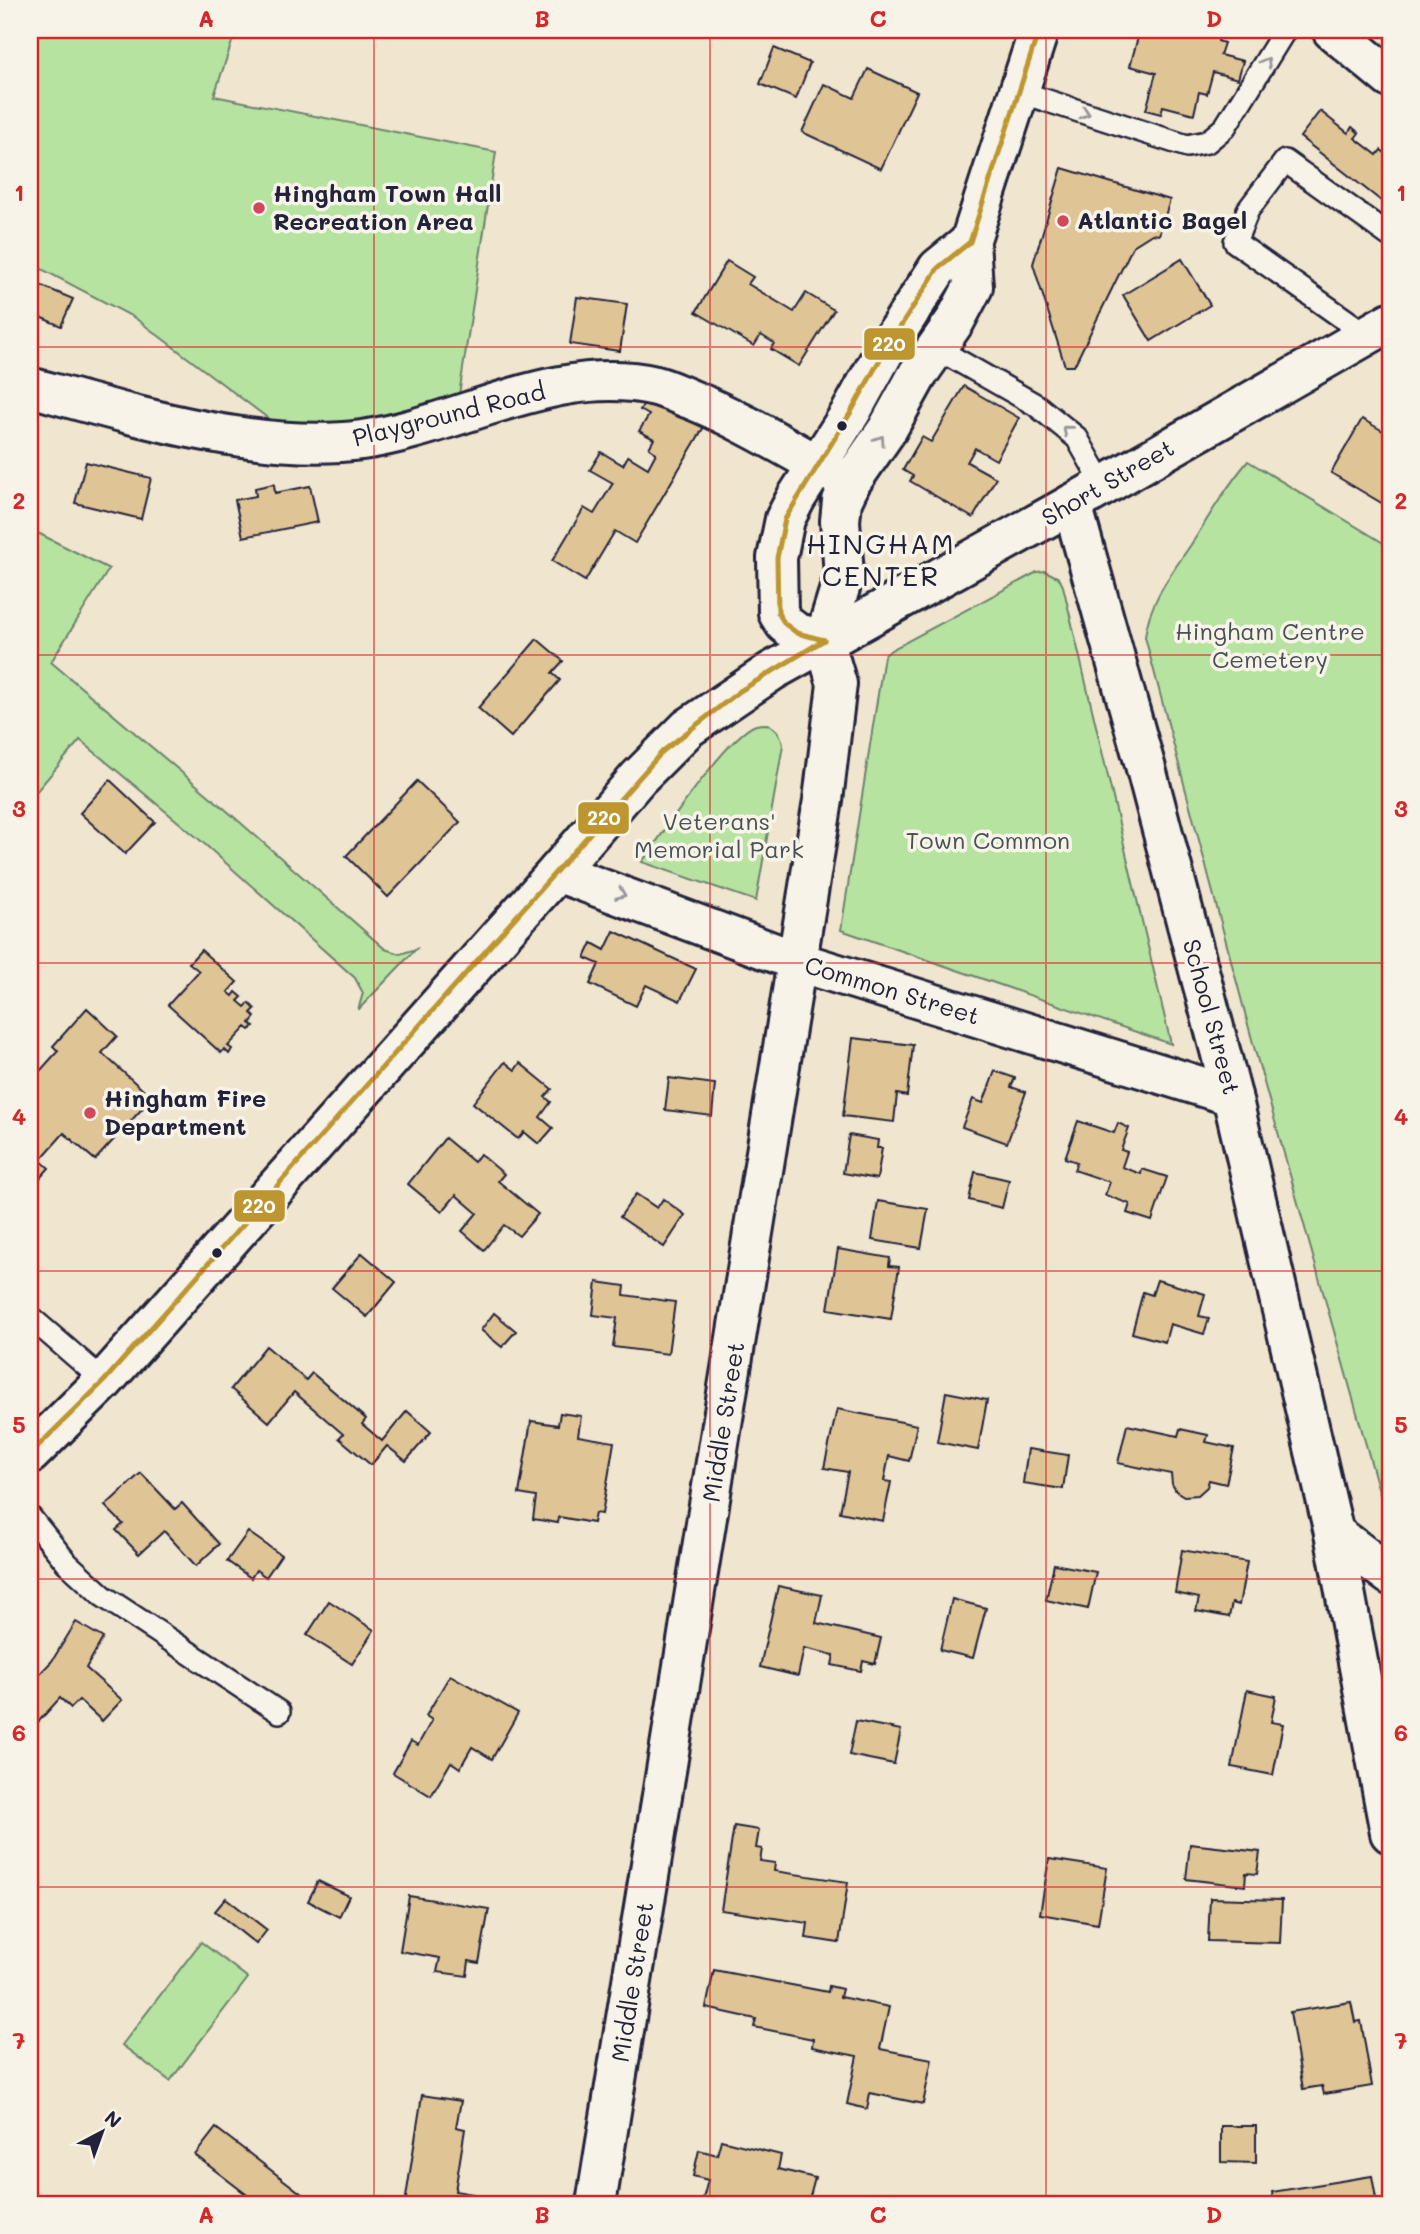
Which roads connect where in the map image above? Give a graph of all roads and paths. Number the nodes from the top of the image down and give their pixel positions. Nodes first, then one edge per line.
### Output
1 (1039, 30) edge
2 (1285, 30) edge
3 (1332, 30) edge
4 (1390, 78) edge
5 (1020, 92) junction
6 (1390, 236) edge
7 (970, 242) junction
8 (901, 326) junction
9 (1378, 329) edge
10 (936, 348) junction
11 (30, 387) edge
12 (834, 474) junction
13 (1088, 495) junction
14 (824, 640) junction
15 (557, 872) junction
16 (799, 962) junction
17 (1232, 1096) junction
18 (30, 1317) edge
19 (104, 1381) junction
20 (30, 1454) edge
21 (30, 1517) edge
22 (1335, 1533) junction
23 (1390, 1575) edge
24 (279, 1712) dead end
25 (1390, 1833) edge
26 (596, 2204) edge

1 - 5 street
5 -> 2 lane
3 - 4 street
5 - 7 street
6 - 9 lane
7 - 8 street
7 - 10 street
8 - 10 street
8 - 12 street
9 - 13 street, Short Street
12 -> 10 street
13 -> 10 lane
11 - 12 street, Playground Road
12 - 14 street
12 - 14 street
13 - 14 street, Short Street
13 - 17 street, School Street
14 - 15 street, Short Street
14 - 16 street, Middle Street
15 -> 16 street, Common Street
15 - 19 street, Short Street
16 - 17 street, Common Street
16 - 26 street, Middle Street
17 - 22 street, School Street
18 - 19 lane
19 - 20 street, Short Street
21 - 24 lane
22 - 23 street
22 - 25 street, School Street

